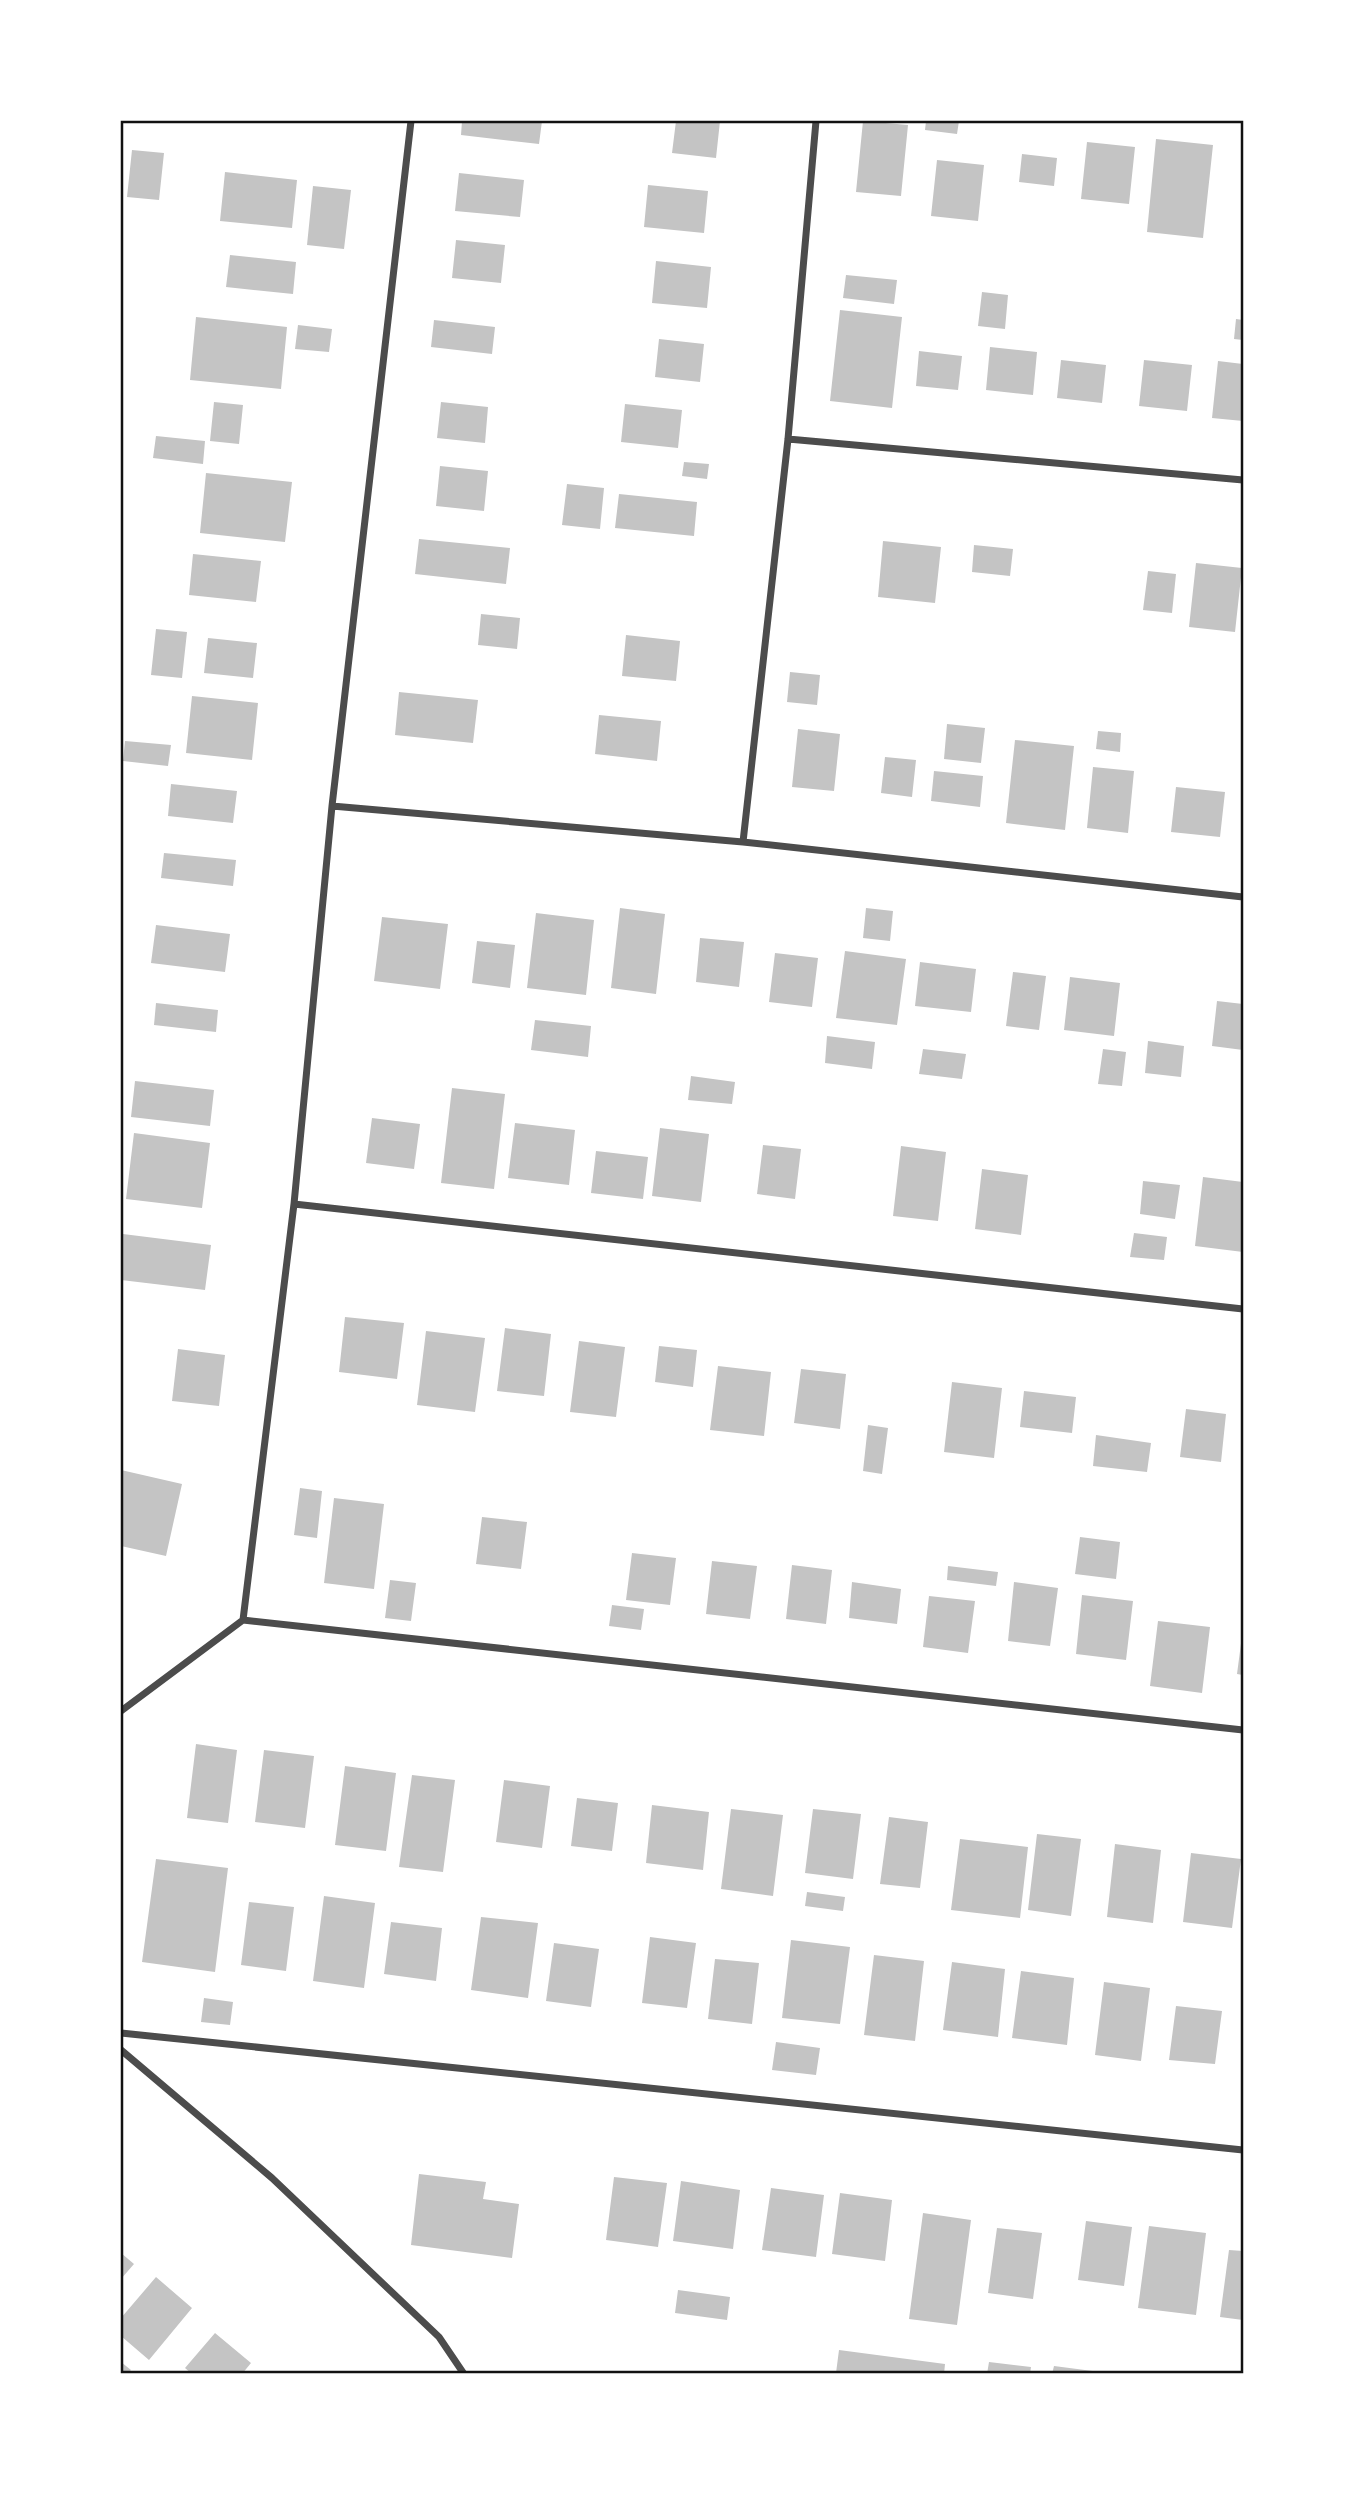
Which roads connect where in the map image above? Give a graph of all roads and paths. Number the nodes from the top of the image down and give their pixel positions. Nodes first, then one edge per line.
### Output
1 (411, 121) edge
2 (816, 121) edge
3 (789, 439) junction
4 (1243, 480) edge
5 (332, 806) junction
6 (743, 842) junction
7 (1243, 897) edge
8 (294, 1204) junction
9 (1243, 1309) edge
10 (243, 1620) junction
11 (121, 1711) edge
12 (1243, 1730) edge
13 (121, 2033) edge
14 (121, 2050) edge
15 (1243, 2150) edge
16 (464, 2374) edge

1 - 5 street
2 - 3 street
3 - 4 street
3 - 6 street
5 - 6 street
5 - 8 street
6 - 7 street
8 - 9 street
8 - 10 street
10 - 11 street
10 - 12 street
13 - 15 street
14 - 16 street

